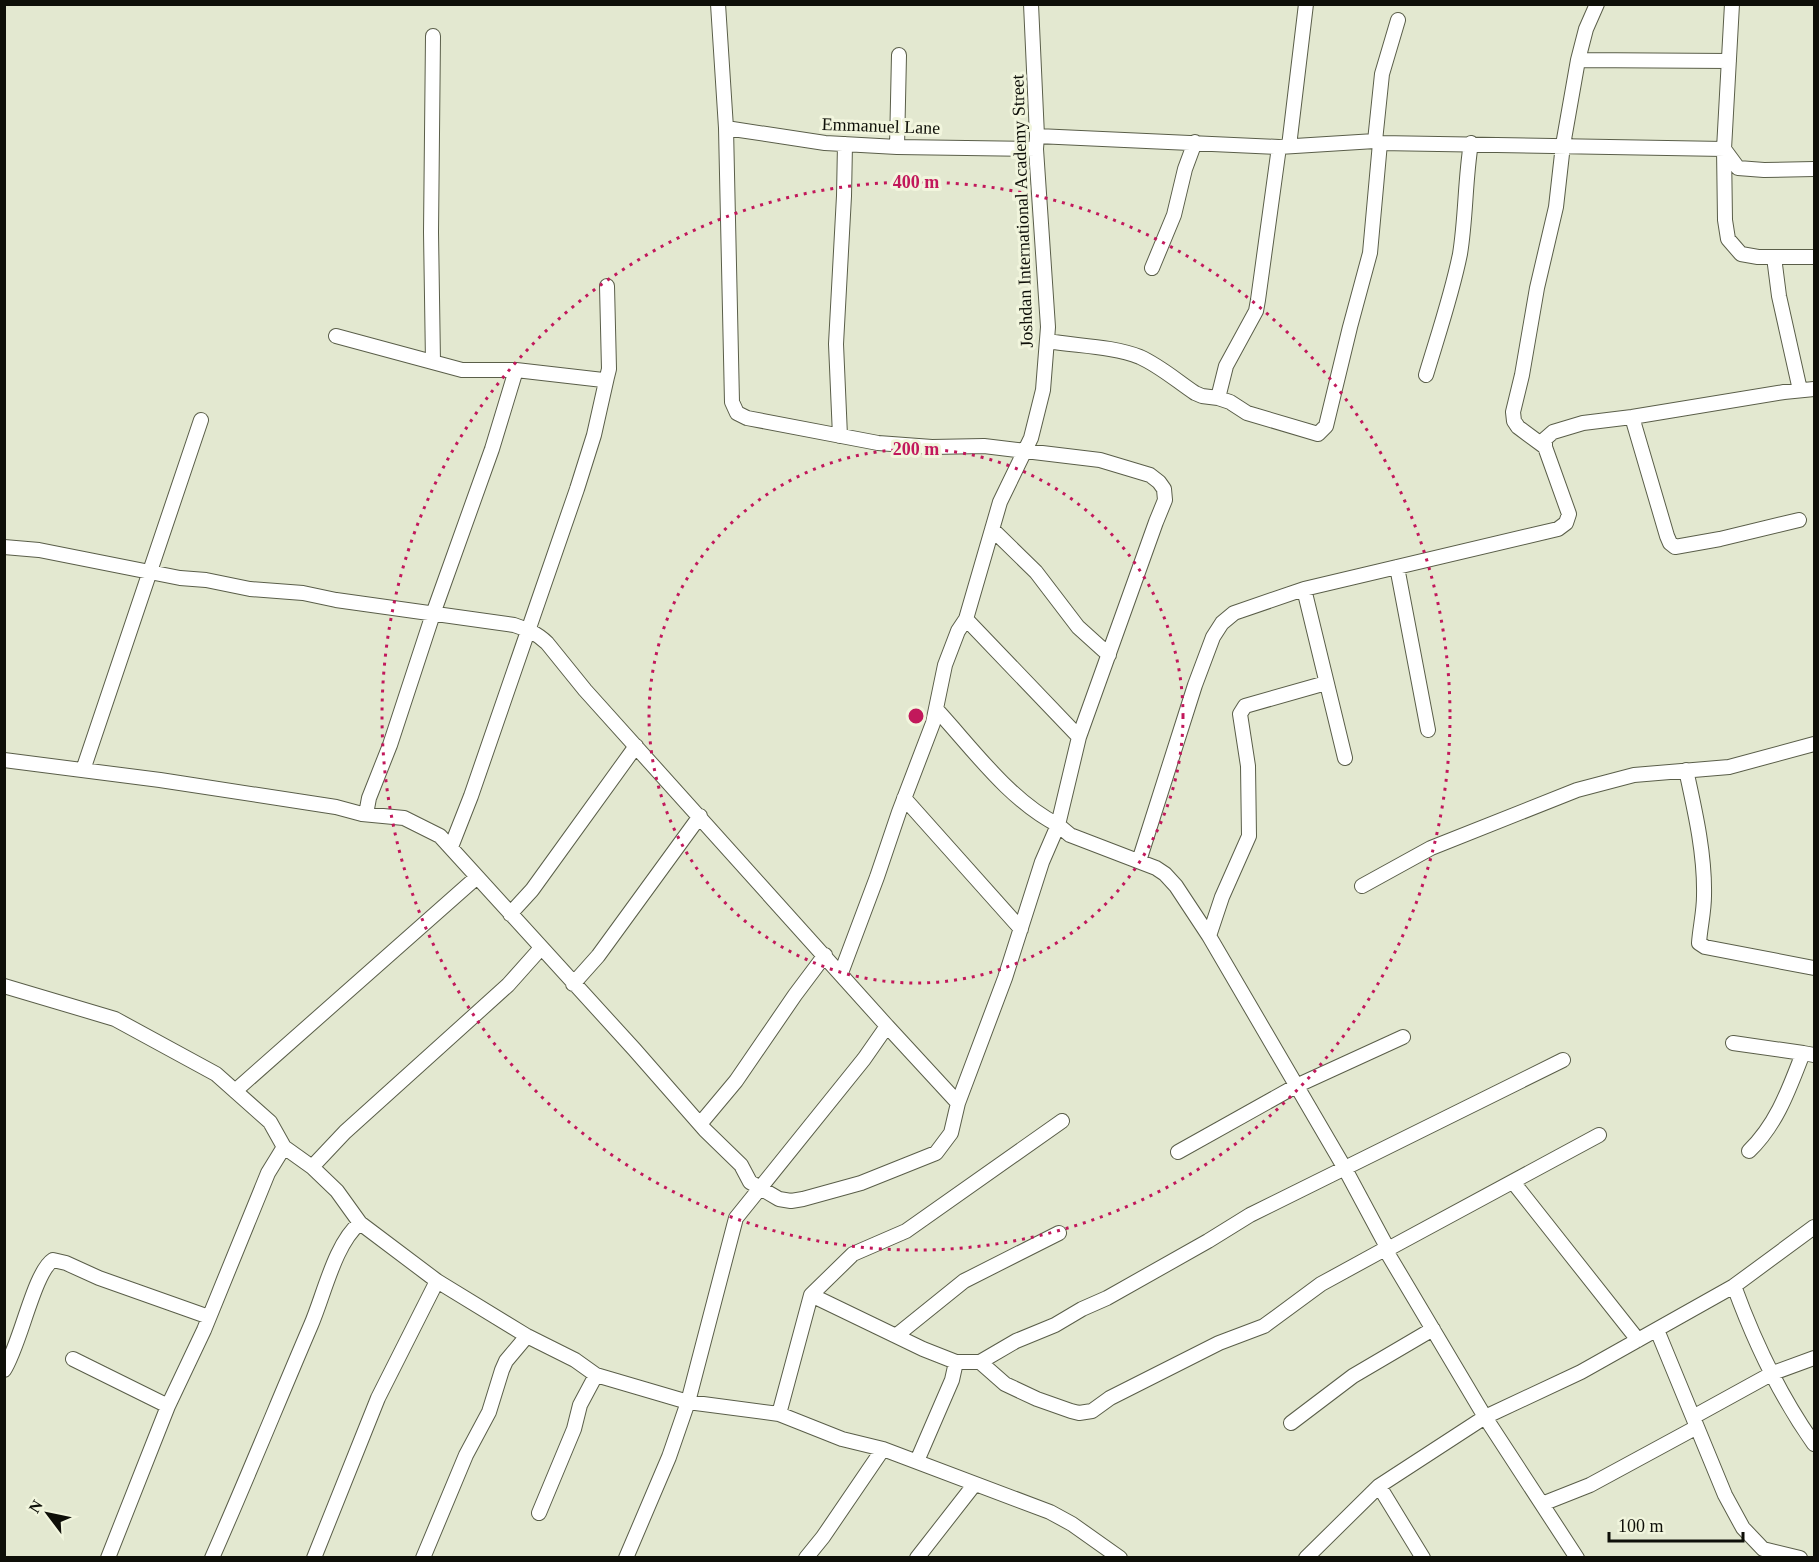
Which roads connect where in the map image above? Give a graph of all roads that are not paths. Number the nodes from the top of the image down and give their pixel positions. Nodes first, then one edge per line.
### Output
1 (718, 4) edge
2 (1031, 4) edge
3 (1306, 4) edge
4 (1598, 4) edge
5 (1731, 4) edge
6 (1398, 20) dead end
7 (432, 36) dead end
8 (898, 55) dead end
9 (1578, 60) junction
10 (1729, 61) junction
11 (726, 128) junction
12 (1036, 142) junction
13 (1195, 142) junction
14 (1378, 142) junction
15 (1471, 143) junction
16 (845, 144) junction
17 (1563, 145) junction
18 (897, 147) junction
19 (1284, 147) junction
20 (1724, 148) junction
21 (1815, 169) edge
22 (1774, 257) junction
23 (1815, 257) edge
24 (1152, 268) dead end
25 (607, 286) dead end
26 (336, 336) dead end
27 (1047, 341) junction
28 (434, 362) junction
29 (516, 370) junction
30 (1426, 375) dead end
31 (607, 378) junction
32 (1807, 389) edge
33 (1218, 398) junction
34 (1632, 417) junction
35 (201, 420) dead end
36 (840, 436) junction
37 (1545, 447) junction
38 (1025, 452) junction
39 (1799, 520) dead end
40 (992, 530) junction
41 (4, 547) edge
42 (1397, 567) junction
43 (150, 571) junction
44 (1304, 589) junction
45 (433, 614) junction
46 (966, 619) junction
47 (528, 630) junction
48 (1109, 655) junction
49 (1326, 683) junction
50 (936, 709) junction
51 (1428, 730) dead end
52 (1079, 737) junction
53 (1815, 744) edge
54 (636, 746) junction
55 (1345, 758) dead end
56 (4, 760) edge
57 (83, 770) junction
58 (1686, 770) junction
59 (904, 798) junction
60 (366, 814) junction
61 (700, 816) junction
62 (1058, 825) junction
63 (451, 847) junction
64 (1139, 861) junction
65 (477, 878) junction
66 (1362, 886) dead end
67 (510, 914) junction
68 (1021, 929) junction
69 (1209, 936) junction
70 (541, 948) junction
71 (825, 955) junction
72 (1815, 968) edge
73 (841, 973) junction
74 (573, 984) junction
75 (4, 986) edge
76 (887, 1026) junction
77 (1403, 1037) dead end
78 (1733, 1043) dead end
79 (1809, 1054) edge
80 (1563, 1060) dead end
81 (1296, 1086) junction
82 (235, 1091) junction
83 (958, 1103) junction
84 (1062, 1121) dead end
85 (700, 1124) junction
86 (1599, 1135) dead end
87 (284, 1147) junction
88 (1749, 1151) dead end
89 (1178, 1152) dead end
90 (312, 1167) junction
91 (1344, 1167) junction
92 (1513, 1182) junction
93 (760, 1186) junction
94 (360, 1223) junction
95 (1815, 1227) edge
96 (1059, 1233) dead end
97 (1386, 1249) junction
98 (437, 1281) junction
99 (1734, 1286) junction
100 (811, 1295) junction
101 (209, 1317) junction
102 (1433, 1329) junction
103 (1657, 1330) junction
104 (897, 1335) junction
105 (527, 1336) junction
106 (1638, 1340) junction
107 (1815, 1358) edge
108 (73, 1359) dead end
109 (957, 1362) junction
110 (980, 1362) junction
111 (4, 1370) edge
112 (1773, 1373) junction
113 (596, 1375) junction
114 (688, 1402) junction
115 (168, 1406) junction
116 (779, 1414) junction
117 (1485, 1418) junction
118 (1695, 1422) junction
119 (1291, 1423) dead end
120 (1815, 1444) edge
121 (884, 1449) junction
122 (918, 1461) junction
123 (974, 1485) junction
124 (1379, 1486) junction
125 (1542, 1504) junction
126 (539, 1513) dead end
127 (108, 1557) edge
128 (212, 1557) edge
129 (314, 1557) edge
130 (423, 1557) edge
131 (626, 1557) edge
132 (806, 1557) edge
133 (917, 1557) edge
134 (1120, 1557) edge
135 (1306, 1557) edge
136 (1423, 1557) edge
137 (1577, 1557) edge
138 (1800, 1557) edge

1 - 11 street
2 - 12 street, Joshdan International Academy Street
3 - 19 street
4 - 9 street
5 - 10 street
6 - 14 street
7 - 28 street
8 - 18 street
9 - 10 street
9 - 17 street
10 - 20 street
11 - 16 street, Emmanuel Lane
11 - 36 street
12 - 13 street, Emmanuel Lane
12 - 18 street, Emmanuel Lane
12 - 27 street, Joshdan International Academy Street
13 - 19 street, Emmanuel Lane
13 - 24 street
14 - 15 street, Emmanuel Lane
14 - 19 street, Emmanuel Lane
14 - 33 street
15 - 17 street, Emmanuel Lane
15 - 30 street
16 - 18 street, Emmanuel Lane
16 - 36 street
17 - 20 street, Emmanuel Lane
17 - 37 street
19 - 33 street
20 - 21 street
20 - 22 street
22 - 23 street
22 - 32 street
25 - 31 street
26 - 28 street
27 - 33 street
27 - 38 street, Joshdan International Academy Street
28 - 29 street
29 - 31 street
29 - 45 street
31 - 47 street
32 - 34 street
34 - 37 street
34 - 39 street
35 - 43 street
36 - 38 street
37 - 42 street
38 - 40 street, Joshdan International Academy Street
38 - 48 street
40 - 46 street, Joshdan International Academy Street
40 - 48 street
41 - 43 street
42 - 44 street
42 - 51 street
43 - 45 street
43 - 57 street
44 - 49 street
44 - 64 street
45 - 47 street
45 - 60 street
46 - 50 street, Joshdan International Academy Street
46 - 52 street
47 - 54 street
47 - 63 street
48 - 52 street
49 - 55 street
49 - 69 street
50 - 59 street, Joshdan International Academy Street
50 - 62 street
52 - 62 street
53 - 58 street
54 - 61 street
54 - 67 street
56 - 57 street
57 - 60 street
58 - 66 street
58 - 72 street
59 - 68 street
59 - 73 street, Joshdan International Academy Street
60 - 63 street
61 - 71 street
61 - 74 street
62 - 64 street
62 - 68 street
63 - 65 street
64 - 69 street
65 - 67 street
65 - 82 street
67 - 70 street
68 - 83 street
69 - 81 street
70 - 74 street
70 - 90 street
71 - 73 street
71 - 85 street
73 - 76 street
74 - 85 street
75 - 82 street
76 - 83 street
76 - 93 street
77 - 81 street
78 - 79 street
79 - 88 street
80 - 91 street
81 - 89 street
81 - 91 street
82 - 87 street
83 - 93 street
84 - 100 street
85 - 93 street
86 - 92 street
87 - 90 street
87 - 101 street
90 - 94 street
91 - 97 street
91 - 110 street
92 - 97 street
92 - 106 street
93 - 114 street
94 - 98 street
94 - 128 street
95 - 99 street
96 - 104 street
97 - 102 street
97 - 110 street
98 - 105 street
98 - 129 street
99 - 103 street
99 - 112 street
100 - 104 street
100 - 116 street
101 - 111 street
101 - 115 street
102 - 117 street
102 - 119 street
103 - 106 street
103 - 118 street
104 - 109 street
105 - 113 street
105 - 130 street
106 - 117 street
107 - 112 street
108 - 115 street
109 - 110 street
109 - 122 street
112 - 118 street
112 - 120 street
113 - 114 street
113 - 126 street
114 - 116 street
114 - 131 street
115 - 127 street
116 - 121 street
117 - 124 street
117 - 125 street
118 - 125 street
118 - 138 street
121 - 122 street
121 - 132 street
122 - 123 street
123 - 133 street
123 - 134 street
124 - 135 street
124 - 136 street
125 - 137 street

